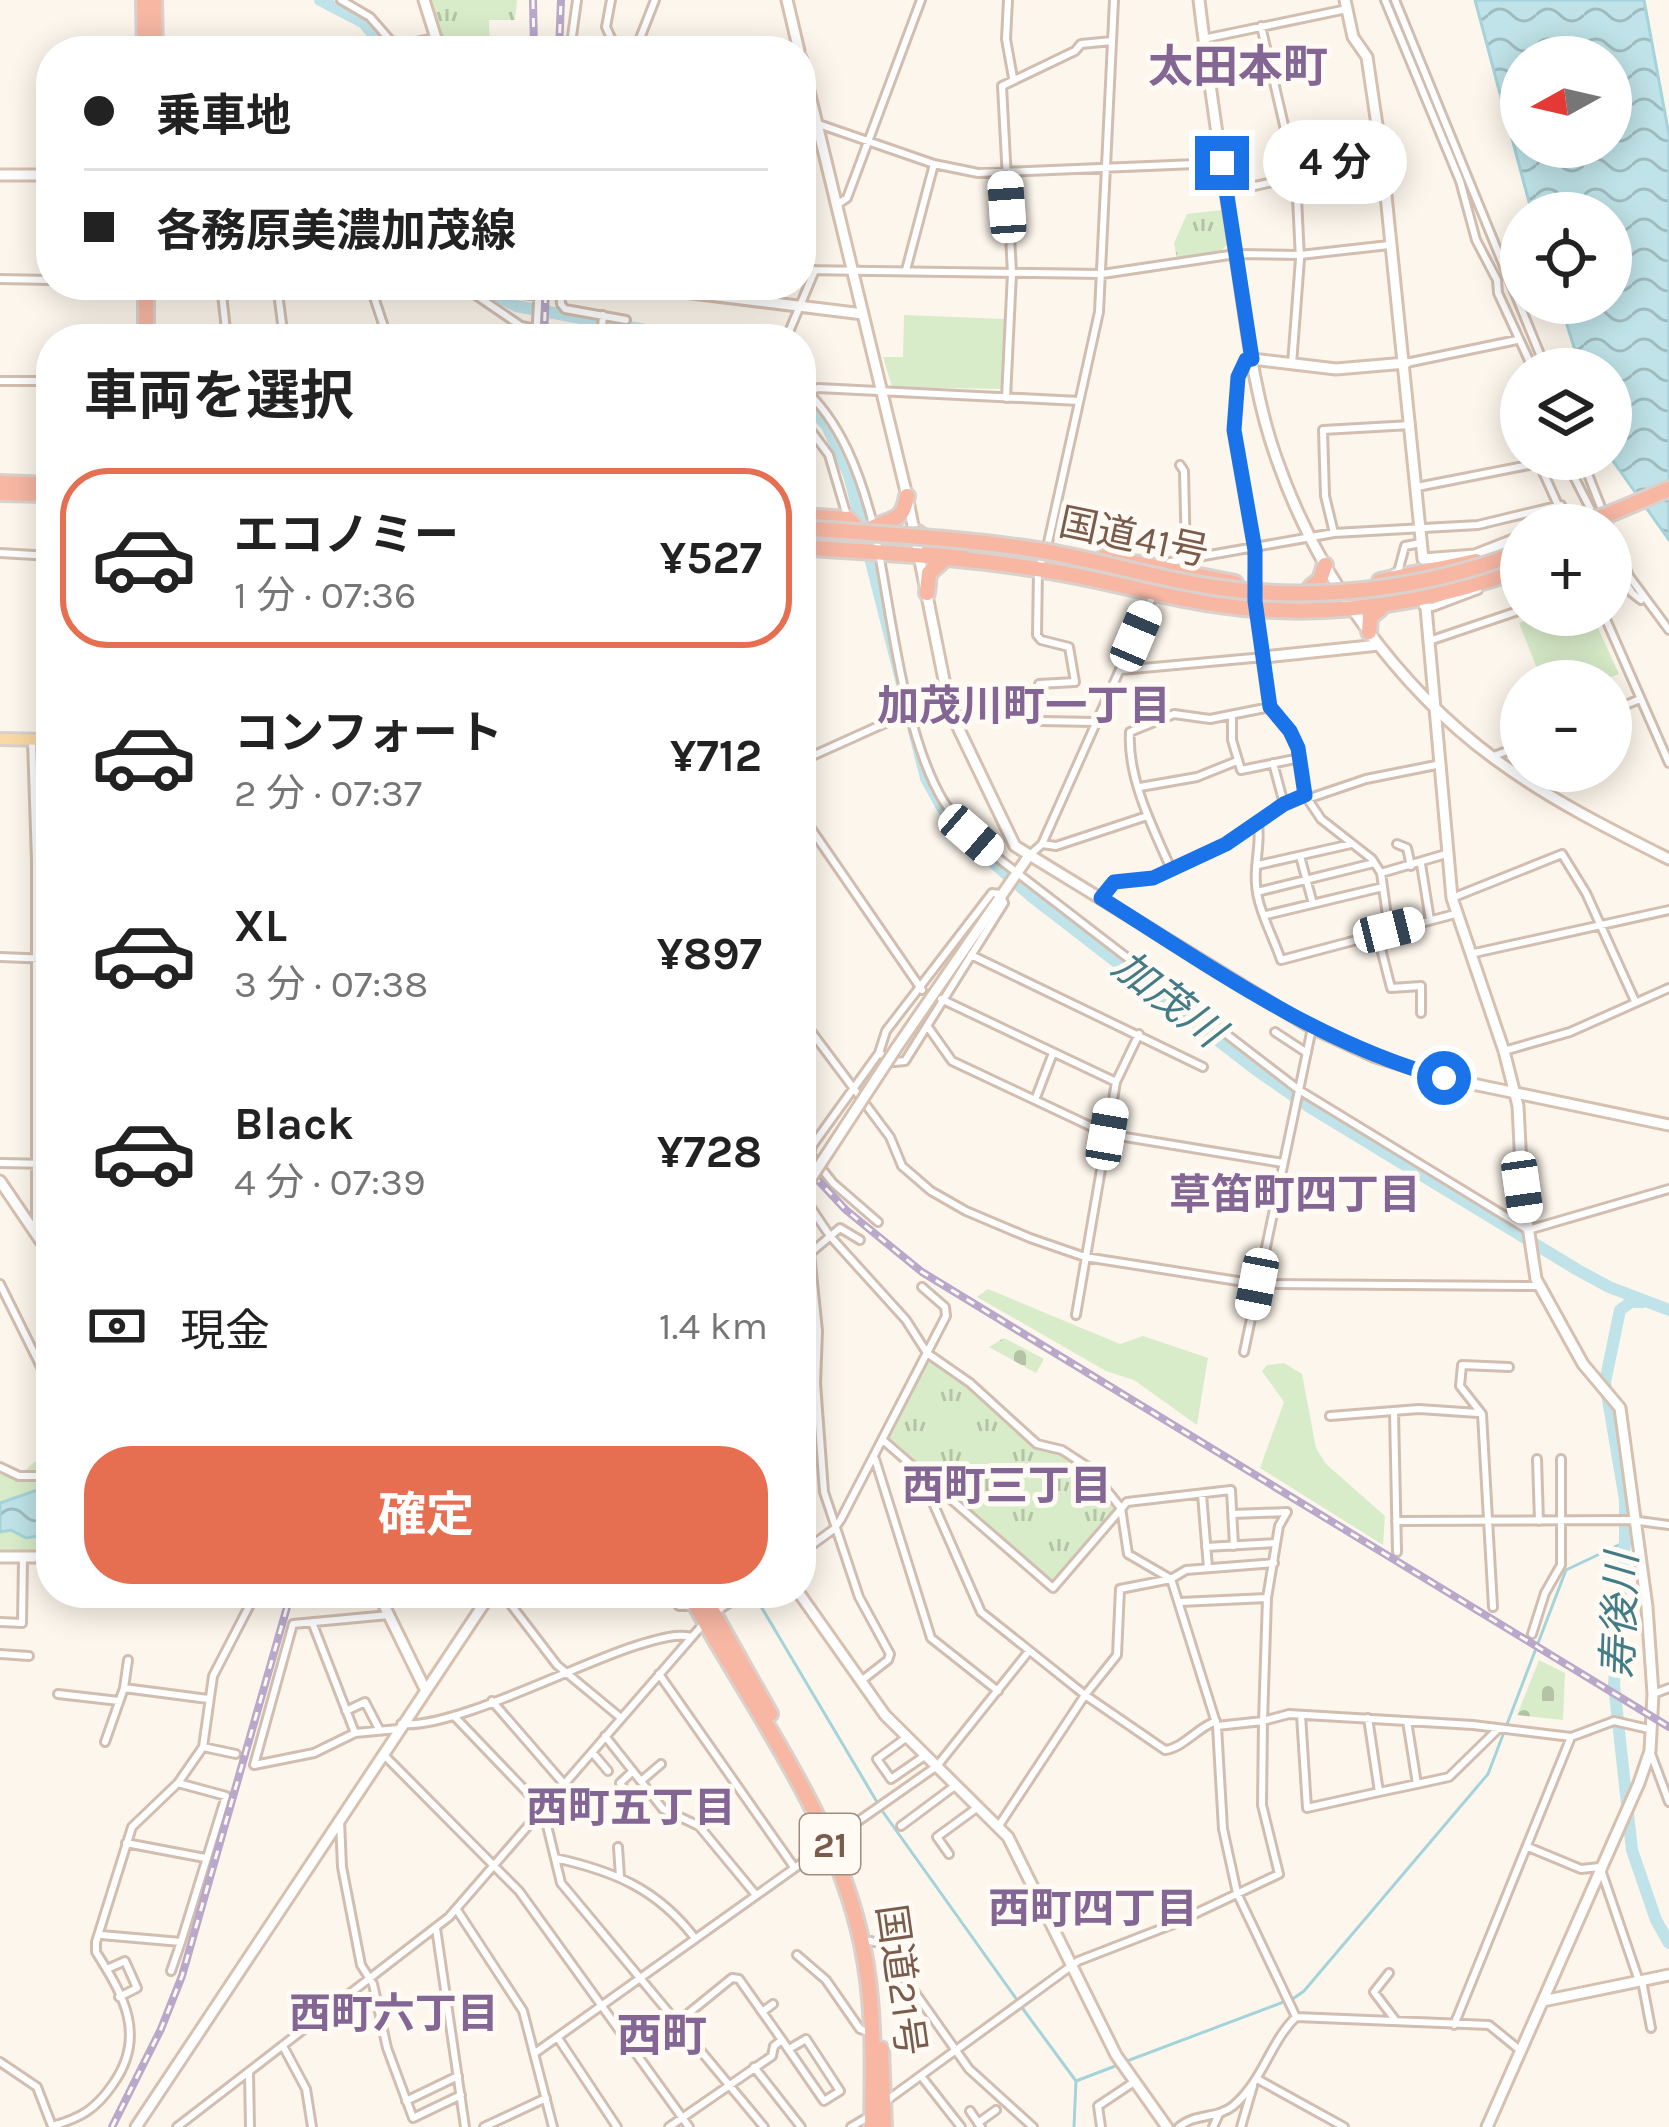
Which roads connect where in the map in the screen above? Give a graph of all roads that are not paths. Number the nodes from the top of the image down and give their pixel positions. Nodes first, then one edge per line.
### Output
1 (144, 0) edge
2 (154, 0) edge
3 (341, 0) edge
4 (424, 0) edge
5 (577, 0) edge
6 (610, 0) edge
7 (655, 0) edge
8 (787, 0) edge
9 (921, 0) edge
10 (1008, 0) edge
11 (1114, 0) edge
12 (1199, 0) edge
13 (1385, 0) edge
14 (1395, 0) edge
15 (1346, 4) edge
16 (1261, 26) junction
17 (145, 36) edge
18 (155, 36) edge
19 (386, 36) edge
20 (435, 36) edge
21 (572, 36) edge
22 (610, 36) edge
23 (641, 36) edge
24 (796, 36) edge
25 (1203, 39) junction
26 (1112, 40) junction
27 (1012, 78) junction
28 (816, 120) edge
29 (817, 124) junction
30 (865, 142) junction
31 (1222, 163) junction
32 (934, 164) junction
33 (1383, 166) junction
34 (1106, 170) junction
35 (1004, 174) junction
36 (0, 175) edge
37 (36, 175) edge
38 (1297, 177) junction
39 (1226, 193) junction
40 (838, 204) junction
41 (1392, 244) junction
42 (1236, 254) junction
43 (1300, 255) junction
44 (853, 269) junction
45 (816, 270) edge
46 (906, 270) junction
47 (1012, 273) junction
48 (1102, 274) junction
49 (0, 279) edge
50 (36, 280) edge
51 (483, 300) edge
52 (561, 300) edge
53 (740, 300) edge
54 (802, 300) edge
55 (798, 308) junction
56 (862, 314) junction
57 (603, 316) junction
58 (626, 320) dead end
59 (518, 324) edge
60 (602, 324) edge
61 (792, 324) edge
62 (1517, 340) junction
63 (1521, 348) edge
64 (1537, 348) edge
65 (1252, 359) junction
66 (1406, 363) junction
67 (1292, 364) junction
68 (0, 381) edge
69 (36, 381) edge
70 (816, 388) edge
71 (882, 392) junction
72 (1006, 398) junction
73 (1079, 401) junction
74 (816, 405) edge
75 (1411, 424) junction
76 (816, 437) edge
77 (1180, 466) dead end
78 (0, 483) edge
79 (36, 484) edge
80 (1417, 487) junction
81 (1669, 489) edge
82 (0, 493) edge
83 (36, 494) edge
84 (907, 496) junction
85 (1669, 499) edge
86 (1560, 504) edge
87 (1632, 509) edge
88 (1632, 513) edge
89 (1500, 520) edge
90 (816, 525) edge
91 (858, 525) junction
92 (816, 526) edge
93 (1420, 527) junction
94 (915, 530) junction
95 (1334, 533) junction
96 (1312, 540) junction
97 (1421, 543) junction
98 (1500, 545) edge
99 (1047, 547) junction
100 (1255, 550) junction
101 (816, 551) edge
102 (0, 553) edge
103 (865, 553) junction
104 (1400, 553) junction
105 (920, 554) junction
106 (36, 555) edge
107 (1500, 556) edge
108 (947, 557) junction
109 (1500, 558) edge
110 (1001, 564) junction
111 (1325, 565) junction
112 (1175, 566) junction
113 (1038, 568) junction
114 (1632, 575) edge
115 (1408, 576) junction
116 (1500, 578) edge
117 (1363, 584) junction
118 (1253, 585) junction
119 (1279, 587) junction
120 (1311, 587) junction
121 (1340, 587) junction
122 (927, 593) junction
123 (1154, 593) junction
124 (1632, 593) edge
125 (1645, 601) junction
126 (1426, 603) junction
127 (1384, 608) junction
128 (1256, 609) junction
129 (1352, 609) junction
130 (1500, 617) edge
131 (1669, 630) edge
132 (1613, 636) edge
133 (1374, 638) junction
134 (1430, 641) junction
135 (1264, 657) junction
136 (1121, 670) junction
137 (1640, 699) junction
138 (1632, 702) edge
139 (1436, 706) junction
140 (1270, 707) junction
141 (951, 709) junction
142 (1232, 717) junction
143 (892, 720) dead end
144 (1040, 721) dead end
145 (1096, 722) junction
146 (0, 739) edge
147 (32, 740) junction
148 (36, 740) edge
149 (1669, 741) edge
150 (1660, 746) junction
151 (816, 754) edge
152 (1500, 754) edge
153 (1491, 757) junction
154 (1300, 758) junction
155 (1237, 761) junction
156 (1273, 763) junction
157 (1669, 763) edge
158 (1441, 764) junction
159 (1140, 787) junction
160 (1306, 797) junction
161 (1284, 804) junction
162 (1148, 816) junction
163 (1258, 824) junction
164 (816, 836) edge
165 (1042, 844) junction
166 (1351, 844) junction
167 (1397, 844) dead end
168 (1449, 852) junction
169 (1028, 856) junction
170 (1300, 856) junction
171 (1669, 859) edge
172 (1374, 863) junction
173 (1416, 865) junction
174 (1258, 866) junction
175 (1171, 869) junction
176 (1381, 873) junction
177 (1015, 874) junction
178 (1306, 880) junction
179 (1384, 887) junction
180 (1002, 892) junction
181 (1257, 892) junction
182 (1101, 898) junction
183 (1452, 898) junction
184 (1312, 904) junction
185 (1669, 911) edge
186 (1455, 914) junction
187 (1267, 915) junction
188 (1430, 920) junction
189 (1600, 923) junction
190 (1389, 930) junction
191 (1377, 933) junction
192 (1470, 954) junction
193 (971, 955) junction
194 (36, 956) junction
195 (0, 957) edge
196 (1669, 988) edge
197 (922, 990) junction
198 (941, 999) junction
199 (1635, 1001) junction
200 (1421, 1013) dead end
201 (928, 1027) junction
202 (1312, 1028) junction
203 (1275, 1032) dead end
204 (1139, 1034) junction
205 (816, 1040) edge
206 (1504, 1051) junction
207 (879, 1052) junction
208 (1053, 1052) junction
209 (1307, 1053) junction
210 (1203, 1066) dead end
211 (1116, 1082) junction
212 (851, 1090) junction
213 (1299, 1092) junction
214 (1515, 1093) junction
215 (1035, 1100) junction
216 (1669, 1125) edge
217 (1107, 1134) junction
218 (816, 1145) edge
219 (816, 1162) edge
220 (0, 1163) edge
221 (1283, 1163) junction
222 (36, 1165) junction
223 (816, 1170) edge
224 (0, 1181) edge
225 (1669, 1189) edge
226 (816, 1212) edge
227 (878, 1222) dead end
228 (1528, 1232) junction
229 (36, 1235) joint
230 (830, 1236) junction
231 (860, 1240) dead end
232 (816, 1248) edge
233 (1085, 1257) junction
234 (0, 1284) edge
235 (1257, 1284) junction
236 (1539, 1286) junction
237 (922, 1287) dead end
238 (816, 1312) edge
239 (1076, 1316) dead end
240 (1244, 1352) dead end
241 (927, 1353) junction
242 (36, 1357) edge
243 (1508, 1366) dead end
244 (816, 1384) edge
245 (816, 1384) edge
246 (1394, 1411) junction
247 (1482, 1414) junction
248 (1330, 1416) dead end
249 (884, 1441) junction
250 (874, 1456) junction
251 (1538, 1459) dead end
252 (1561, 1459) dead end
253 (0, 1467) edge
254 (36, 1477) edge
255 (929, 1481) junction
256 (1202, 1493) junction
257 (1120, 1508) junction
258 (1233, 1514) junction
259 (1634, 1520) junction
260 (1488, 1521) junction
261 (1539, 1521) junction
262 (1562, 1521) junction
263 (1396, 1522) junction
264 (837, 1525) junction
265 (1669, 1525) edge
266 (816, 1541) edge
267 (1276, 1543) junction
268 (1234, 1546) junction
269 (1206, 1547) junction
270 (1396, 1552) dead end
271 (0, 1557) edge
272 (23, 1557) junction
273 (36, 1557) edge
274 (1274, 1563) junction
275 (1208, 1568) junction
276 (1171, 1579) junction
277 (1267, 1598) junction
278 (1179, 1602) junction
279 (1493, 1607) dead end
280 (248, 1608) edge
281 (385, 1608) edge
282 (481, 1608) edge
283 (514, 1608) edge
284 (693, 1608) edge
285 (706, 1608) edge
286 (724, 1608) edge
287 (810, 1608) edge
288 (388, 1615) junction
289 (0, 1622) edge
290 (312, 1622) junction
291 (706, 1622) junction
292 (1532, 1634) dead end
293 (1030, 1651) junction
294 (0, 1654) edge
295 (29, 1656) dead end
296 (128, 1660) dead end
297 (564, 1672) junction
298 (659, 1674) junction
299 (861, 1681) junction
300 (124, 1688) junction
301 (1669, 1688) edge
302 (424, 1689) junction
303 (998, 1691) junction
304 (58, 1694) dead end
305 (1653, 1694) junction
306 (1085, 1695) junction
307 (208, 1699) junction
308 (119, 1701) junction
309 (492, 1701) junction
310 (346, 1711) junction
311 (1301, 1714) junction
312 (454, 1716) junction
313 (621, 1718) junction
314 (1368, 1718) junction
315 (1406, 1720) junction
316 (1263, 1721) junction
317 (1216, 1723) junction
318 (399, 1727) junction
319 (379, 1729) junction
320 (1652, 1730) junction
321 (1502, 1731) junction
322 (355, 1732) junction
323 (605, 1736) junction
324 (907, 1737) junction
325 (1571, 1737) junction
326 (105, 1742) dead end
327 (203, 1748) junction
328 (1650, 1751) junction
329 (592, 1752) junction
330 (382, 1753) junction
331 (236, 1754) dead end
332 (926, 1755) junction
333 (661, 1764) dead end
334 (937, 1766) junction
335 (608, 1771) dead end
336 (633, 1771) junction
337 (640, 1781) junction
338 (178, 1783) junction
339 (564, 1784) junction
340 (1417, 1784) junction
341 (956, 1785) junction
342 (1379, 1792) junction
343 (634, 1802) dead end
344 (1669, 1802) edge
345 (978, 1808) junction
346 (544, 1809) junction
347 (339, 1818) junction
348 (901, 1826) dead end
349 (998, 1827) junction
350 (833, 1840) junction
351 (126, 1843) junction
352 (618, 1847) dead end
353 (1528, 1847) junction
354 (949, 1853) dead end
355 (205, 1858) junction
356 (555, 1858) junction
357 (495, 1865) junction
358 (1600, 1867) junction
359 (795, 1868) junction
360 (620, 1877) junction
361 (1237, 1893) junction
362 (756, 1895) junction
363 (457, 1910) junction
364 (436, 1928) junction
365 (100, 1935) junction
366 (695, 1939) junction
367 (870, 1941) junction
368 (181, 1942) junction
369 (797, 1955) dead end
370 (1072, 1966) junction
371 (107, 1969) junction
372 (171, 1971) dead end
373 (1389, 1973) dead end
374 (1669, 1975) edge
375 (641, 1978) junction
376 (370, 1979) junction
377 (1641, 1981) junction
378 (119, 1997) junction
379 (1543, 2001) junction
380 (772, 2004) dead end
381 (602, 2006) junction
382 (762, 2011) junction
383 (1296, 2017) junction
384 (749, 2019) dead end
385 (1396, 2021) junction
386 (677, 2022) junction
387 (1454, 2024) junction
388 (1651, 2028) dead end
389 (872, 2032) junction
390 (558, 2038) junction
391 (782, 2040) junction
392 (283, 2046) junction
393 (789, 2049) junction
394 (956, 2050) junction
395 (1521, 2051) junction
396 (535, 2053) junction
397 (0, 2062) edge
398 (754, 2067) junction
399 (249, 2073) junction
400 (458, 2076) junction
401 (921, 2076) junction
402 (1134, 2082) junction
403 (1256, 2083) junction
404 (728, 2084) junction
405 (461, 2095) junction
406 (546, 2098) junction
407 (406, 2101) junction
408 (882, 2102) junction
409 (996, 2110) dead end
410 (970, 2111) dead end
411 (1219, 2114) junction
412 (682, 2117) junction
413 (876, 2123) edge
414 (980, 2125) edge
415 (52, 2127) edge
416 (136, 2127) edge
417 (177, 2127) edge
418 (250, 2127) edge
419 (312, 2127) edge
420 (465, 2127) edge
421 (484, 2127) edge
422 (553, 2127) edge
423 (617, 2127) edge
424 (669, 2127) edge
425 (689, 2127) edge
426 (764, 2127) edge
427 (801, 2127) edge
428 (851, 2127) edge
429 (961, 2127) edge
430 (1034, 2127) edge
431 (1101, 2127) edge
432 (1167, 2127) edge
433 (1179, 2127) edge
434 (1213, 2127) edge
435 (1241, 2127) edge
436 (1343, 2127) edge
437 (1487, 2127) edge

1 - 17 highway
2 - 18 highway
3 - 19 street
4 - 20 street
5 - 21 street
6 - 22 street
7 - 23 street
8 - 24 street
9 - 30 street
10 - 27 street
11 - 26 street
12 - 25 street
13 - 62 street
14 - 64 street
15 - 16 street
15 - 33 street
16 - 25 street
16 - 38 street
25 - 31 street
26 - 27 street
26 - 34 street
27 - 35 street
28 - 29 street
29 - 30 street
29 - 40 street
30 - 32 street
30 - 40 street
31 - 34 street
31 - 39 street
32 - 35 street
32 - 46 street
33 - 38 street
33 - 41 street
34 - 35 street
34 - 48 street
35 - 47 street
36 - 37 street
38 - 39 street
38 - 43 street
39 - 42 street
40 - 44 street
41 - 43 street
41 - 66 street
42 - 43 street
42 - 48 street
42 - 65 street
43 - 67 street
44 - 45 street
44 - 46 street
44 - 56 street
46 - 47 street
47 - 48 street
47 - 72 street
48 - 73 street
49 - 50 street
51 - 59 street
52 - 57 street
53 - 55 street
54 - 55 street
55 - 56 street
55 - 61 street
56 - 71 street
57 - 58 street
57 - 60 street
62 - 63 street
62 - 66 street
65 - 67 street
65 - 96 street
65 - 100 street
66 - 67 street
66 - 75 street
68 - 69 street
70 - 71 street
71 - 72 street
71 - 84 street
72 - 73 street
73 - 99 street
74 - 91 street
75 - 80 street
75 - 95 street
76 - 91 street
77 - 112 street
78 - 79 highway
80 - 86 street
80 - 93 street
81 - 87 highway
82 - 83 highway
84 - 91 highway
84 - 94 street
85 - 88 highway
89 - 93 street
90 - 91 highway
91 - 94 highway
91 - 103 street
91 - 105 highway
92 - 109 highway, 国道41号, bridge
93 - 95 street
93 - 97 street
94 - 99 highway
94 - 105 street
94 - 110 highway
95 - 96 street
96 - 100 street
96 - 111 street
97 - 98 street
97 - 104 street
99 - 112 highway
99 - 113 street
100 - 112 street
100 - 118 street
101 - 103 highway
102 - 106 street
103 - 105 highway
103 - 177 street
104 - 115 street
104 - 117 street
105 - 108 highway
105 - 122 street
107 - 115 highway, bridge
108 - 110 highway
108 - 122 highway
110 - 113 highway
111 - 120 highway
111 - 121 street
112 - 118 highway
112 - 123 street
113 - 123 highway
113 - 141 street
114 - 125 street
115 - 117 highway
116 - 126 highway
117 - 121 highway
118 - 119 highway
118 - 128 street
119 - 120 highway
119 - 129 highway
120 - 121 highway
121 - 126 highway
121 - 129 street
122 - 141 street
123 - 128 highway
123 - 136 street
124 - 125 street
125 - 131 street
126 - 127 highway
126 - 134 street
127 - 129 highway
127 - 133 highway
128 - 129 highway
128 - 135 street
129 - 133 street
130 - 134 street
132 - 137 street
133 - 135 street
133 - 139 street
134 - 139 street
135 - 136 street
135 - 140 street
136 - 145 street
137 - 138 street
137 - 150 street
139 - 153 street
139 - 158 street
140 - 142 street
140 - 154 street
141 - 169 street
142 - 155 street
142 - 159 street
143 - 151 street
144 - 145 street
145 - 165 street
146 - 147 main road
147 - 148 main road
147 - 194 street
149 - 150 street
150 - 157 street
152 - 153 street
153 - 171 street
154 - 156 street
154 - 160 street
155 - 156 street
155 - 159 street
156 - 161 street
158 - 160 street
158 - 168 street
159 - 162 street
160 - 161 street
160 - 166 street
161 - 163 street
162 - 165 street
162 - 175 street
163 - 174 street
163 - 175 street
164 - 197 street
165 - 169 street
166 - 170 street
166 - 172 street
167 - 173 street
168 - 173 street
168 - 183 street
169 - 177 street
169 - 182 street
170 - 174 street
170 - 178 street
172 - 176 street
172 - 178 street
173 - 176 street
173 - 188 street
174 - 181 street
175 - 182 street
176 - 179 street
177 - 180 street
177 - 213 street
178 - 181 street
178 - 184 street
179 - 184 street
179 - 190 street
180 - 193 street
180 - 197 street
180 - 223 street, bridge
181 - 187 street
182 - 202 street
183 - 186 street
183 - 189 street
184 - 187 street
185 - 189 street
186 - 188 street
186 - 192 street
187 - 191 street
188 - 190 street
189 - 192 street
189 - 199 street
190 - 191 street
191 - 200 street
192 - 206 street
193 - 198 street
193 - 204 street
194 - 195 street
194 - 222 street
196 - 199 street
197 - 207 street
198 - 201 street
198 - 208 street
199 - 206 street
201 - 207 street
201 - 215 street
202 - 209 street
202 - 214 street
203 - 209 street
204 - 210 street
204 - 211 street
205 - 212 street
206 - 214 street
207 - 212 street
208 - 211 street
208 - 215 street
209 - 213 street
211 - 217 street
212 - 218 street
212 - 233 street
213 - 221 street
213 - 228 street
214 - 216 street
214 - 228 street
215 - 217 street
217 - 221 street
217 - 233 street
219 - 227 street
220 - 222 street
221 - 235 street
222 - 229 street
224 - 229 street
225 - 228 street
226 - 230 street
228 - 236 street
230 - 231 street
230 - 232 street
230 - 241 street
233 - 235 street
233 - 239 street
234 - 242 street
235 - 236 street
235 - 240 street
236 - 259 street
237 - 241 street
238 - 244 street
241 - 249 street
241 - 257 street
243 - 247 street
245 - 264 street
246 - 247 street
246 - 248 street
246 - 263 street
247 - 260 street
249 - 250 street
249 - 255 street
250 - 264 street
250 - 303 street
251 - 261 street
252 - 262 street
253 - 254 street
255 - 257 street
255 - 293 street
256 - 257 street
256 - 258 street
256 - 269 street
257 - 276 street
258 - 267 street
258 - 268 street
259 - 262 street
259 - 265 street
259 - 305 street
260 - 261 street
260 - 263 street
260 - 279 street
261 - 262 street
262 - 292 street
263 - 270 street
264 - 266 street
264 - 299 street
267 - 268 street
267 - 274 street
268 - 269 street
269 - 275 street
271 - 272 street
272 - 273 street
272 - 289 street
274 - 275 street
274 - 277 street
275 - 276 street
276 - 278 street
276 - 306 street
277 - 278 street
277 - 316 street
278 - 317 street
280 - 307 street
281 - 288 street
282 - 302 street
283 - 297 street
284 - 291 highway, 国道21号 / 21
285 - 291 highway
286 - 291 street
287 - 299 street
288 - 290 street
288 - 302 street
290 - 310 street
290 - 322 street
291 - 297 street
291 - 298 street
291 - 350 highway, 国道21号 / 21
291 - 350 highway, 国道21号 / 21
293 - 303 street
293 - 306 street
294 - 295 street
296 - 300 street
297 - 309 street
297 - 313 street
298 - 313 street
298 - 359 street
299 - 324 street
300 - 307 street
300 - 308 street
301 - 305 street
302 - 318 street
303 - 334 street
304 - 308 street
305 - 320 street
306 - 317 street
306 - 349 street
307 - 327 street
308 - 326 street
309 - 312 street
309 - 339 street
310 - 319 street
310 - 322 street
311 - 314 street
311 - 316 street
311 - 342 street
312 - 318 street
312 - 346 street
313 - 323 street
314 - 315 street
314 - 342 street
315 - 321 street
315 - 340 street
316 - 317 street
316 - 361 street
317 - 361 street
318 - 319 street
318 - 330 street
319 - 322 street
320 - 325 street
320 - 328 street
321 - 325 street
321 - 340 street
323 - 329 street
323 - 336 street
324 - 332 street
324 - 332 street
325 - 353 street
327 - 331 street
327 - 338 street
328 - 344 street
328 - 358 street
329 - 335 street
329 - 339 street
330 - 347 street
330 - 357 street
332 - 334 street
333 - 337 street
334 - 341 street
334 - 350 street
336 - 337 street
336 - 343 street
337 - 362 street
338 - 351 street
338 - 355 street
339 - 346 street
340 - 342 street
341 - 345 street
341 - 348 street
345 - 349 street
345 - 354 street
346 - 356 street
346 - 357 street
347 - 376 street
347 - 416 street
349 - 370 street
350 - 359 street
350 - 367 highway, 国道21号 / 21
350 - 389 highway, 国道21号 / 21
351 - 355 street
351 - 365 street
352 - 360 street
353 - 358 street
353 - 387 street
355 - 368 street
356 - 360 street
356 - 375 street
357 - 363 street
357 - 381 street
358 - 377 street
358 - 379 street
359 - 362 street
360 - 366 street
361 - 370 street
361 - 383 street
362 - 366 street
363 - 364 street
363 - 396 street
364 - 376 street
364 - 400 street
365 - 368 street
365 - 371 street
366 - 375 street
367 - 394 street
367 - 408 highway, 国道21号 / 21
368 - 372 street
369 - 389 street
370 - 394 street
370 - 402 street
371 - 378 street
371 - 378 street
373 - 385 street
374 - 377 street
375 - 381 street
375 - 386 street
376 - 392 street
376 - 407 street
377 - 379 street
377 - 388 street
378 - 415 street
379 - 395 street
380 - 382 street
381 - 390 street
381 - 412 street
382 - 384 street
382 - 386 street
382 - 391 street
383 - 385 street
383 - 403 street
385 - 387 street
386 - 404 street
387 - 395 street
389 - 413 highway, 国道21号 / 21
390 - 396 street
390 - 423 street
391 - 393 street
391 - 398 street
392 - 399 street
392 - 419 street
393 - 393 street
394 - 401 street
394 - 430 street
395 - 437 street
396 - 406 street
397 - 415 street
398 - 404 street
398 - 427 street
399 - 417 street
399 - 418 street
400 - 405 street
400 - 407 street
401 - 408 street
401 - 429 street
402 - 431 street
402 - 432 street
403 - 411 street
403 - 435 street
403 - 436 street
404 - 412 street
404 - 426 street
405 - 407 street
405 - 420 street
406 - 421 street
406 - 422 street
408 - 413 highway, 国道21号 / 21
409 - 414 street
410 - 414 street
411 - 433 street
411 - 434 street
412 - 424 street
412 - 425 street
413 - 428 street

